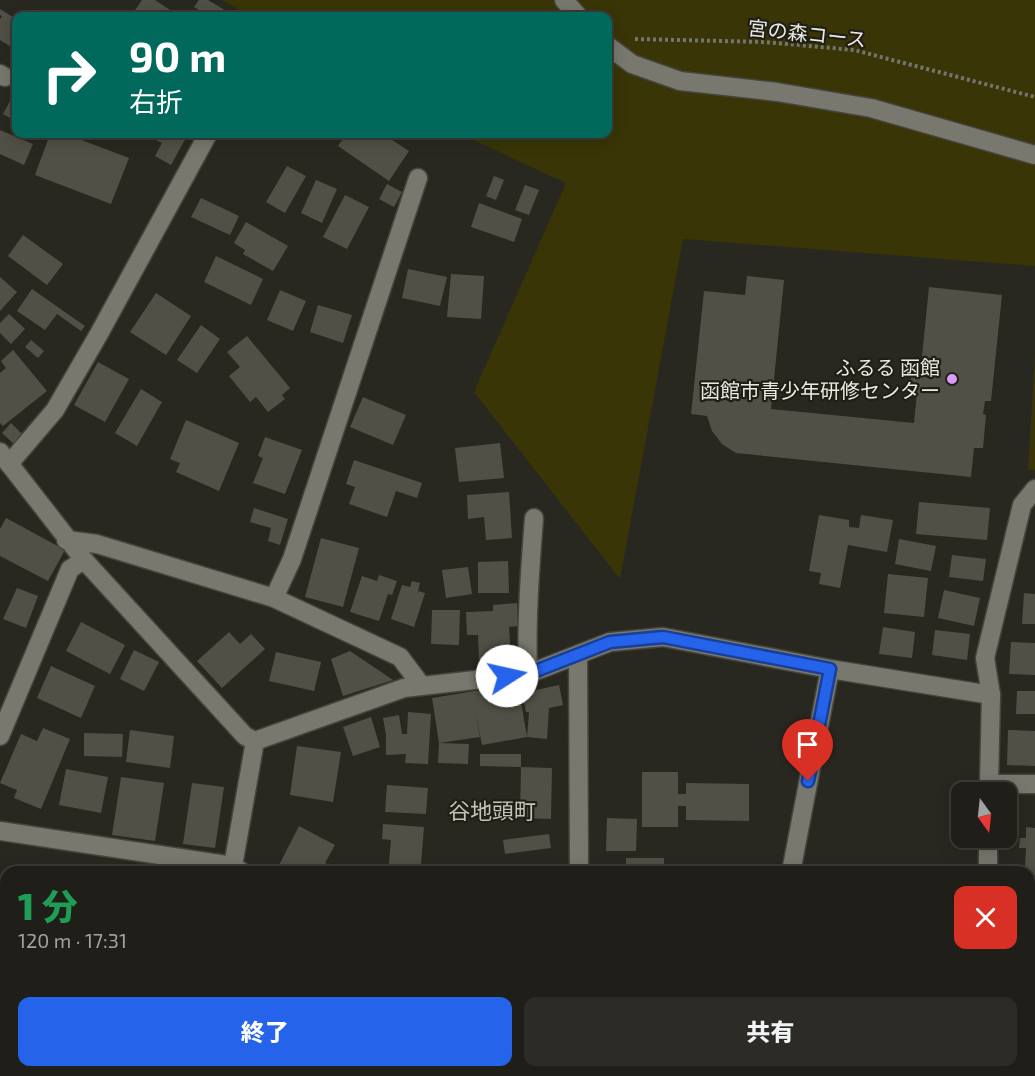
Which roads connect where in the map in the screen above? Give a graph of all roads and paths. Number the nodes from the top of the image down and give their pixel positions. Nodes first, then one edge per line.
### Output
1 (564, 0) edge
2 (574, 12) edge
3 (630, 39) dead end
4 (612, 49) edge
5 (1035, 97) edge
6 (206, 138) edge
7 (1035, 155) edge
8 (418, 178) dead end
9 (5, 458) edge
10 (1035, 489) edge
11 (534, 518) dead end
12 (66, 540) junction
13 (84, 560) junction
14 (274, 598) junction
15 (578, 656) junction
16 (830, 669) junction
17 (528, 674) junction
18 (421, 685) junction
19 (991, 695) junction
20 (0, 736) edge
21 (255, 741) junction
22 (989, 782) edge
23 (1035, 784) edge
24 (1017, 786) edge
25 (0, 831) edge
26 (988, 848) edge
27 (212, 866) edge
28 (237, 866) edge
29 (579, 866) edge
30 (792, 866) edge
31 (988, 866) edge

1 - 2 street
3 - 5 path, 宮の森コース
4 - 7 street
6 - 9 street
8 - 14 street
9 - 12 street
10 - 19 street
11 - 17 street
12 - 13 street
12 - 14 street
13 - 20 street
13 - 21 street
14 - 18 street
15 - 16 street
15 - 17 street
15 - 29 street
16 - 19 street
16 - 30 street
17 - 18 street
18 - 21 street
19 - 22 street
21 - 28 street
23 - 24 street
25 - 27 street
26 - 31 street

